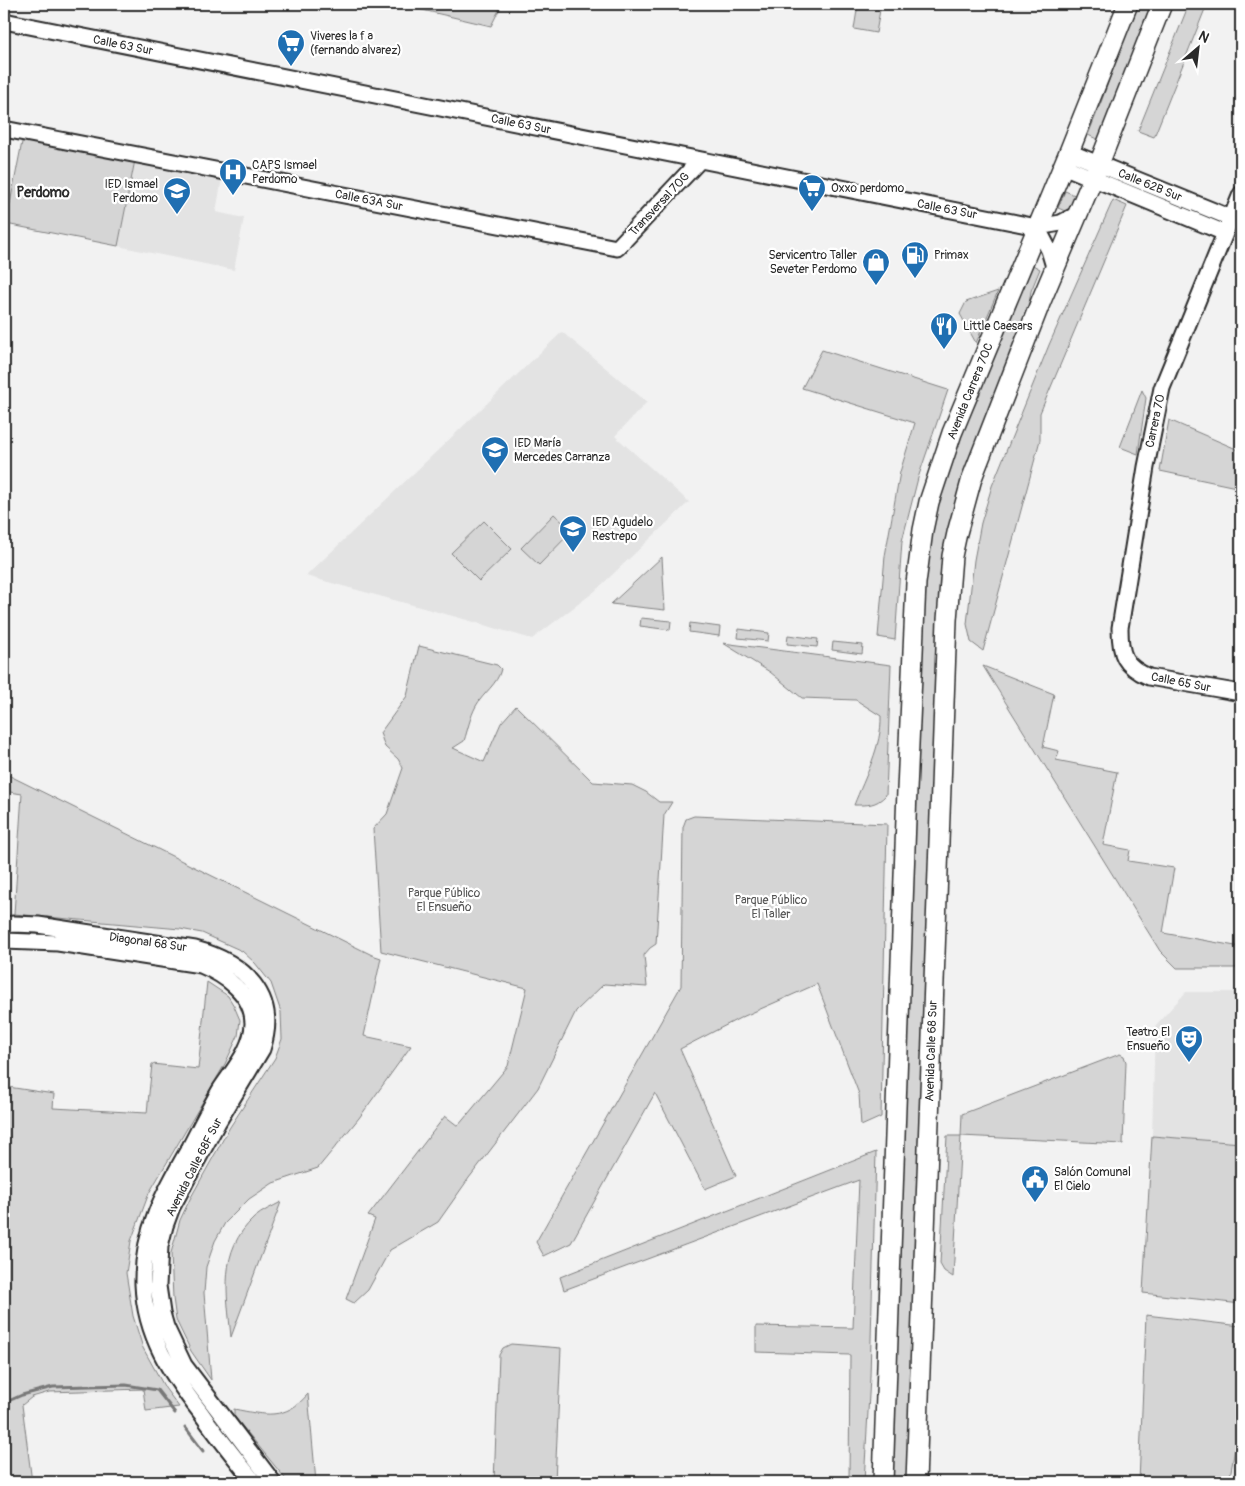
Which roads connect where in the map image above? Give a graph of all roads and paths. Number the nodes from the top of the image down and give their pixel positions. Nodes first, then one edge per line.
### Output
1 (1128, 4) edge
2 (1162, 4) edge
3 (4, 21) edge
4 (4, 129) edge
5 (1066, 159) junction
6 (700, 160) junction
7 (1096, 171) junction
8 (1241, 194) edge
9 (1078, 214) junction
10 (1231, 218) junction
11 (1037, 227) junction
12 (1225, 233) junction
13 (617, 248) joint
14 (1055, 270) junction
15 (1125, 660) joint
16 (1241, 693) edge
17 (4, 925) edge
18 (4, 941) edge
19 (259, 1011) junction
20 (254, 1482) edge
21 (273, 1482) edge
22 (883, 1482) edge
23 (916, 1482) edge

1 - 5 main road, Avenida Carrera 70C
2 - 7 main road
3 - 6 street, Calle 63 Sur
4 - 13 street, Calle 63A Sur
5 - 7 street, Calle 62B Sur
5 - 11 main road, Avenida Carrera 70C
6 - 11 street, Calle 63 Sur
6 - 13 street, Transversal 70G
7 - 9 main road
7 - 10 street, Calle 62B Sur
7 - 12 street, Calle 62B Sur
8 - 10 street, Carrera 70
9 - 11 street, Calle 63 Sur
9 - 14 main road
10 - 12 street, Carrera 70
11 - 14 street
11 - 22 main road, Avenida Carrera 70C
12 - 15 street, Carrera 70
14 - 23 main road, Avenida Calle 68 Sur
15 - 16 street, Calle 65 Sur
17 - 19 street, Diagonal 68 Sur
18 - 19 street, Diagonal 68 Sur
19 - 20 street, Avenida Calle 68F Sur
19 - 21 street, Avenida Calle 68F Sur

